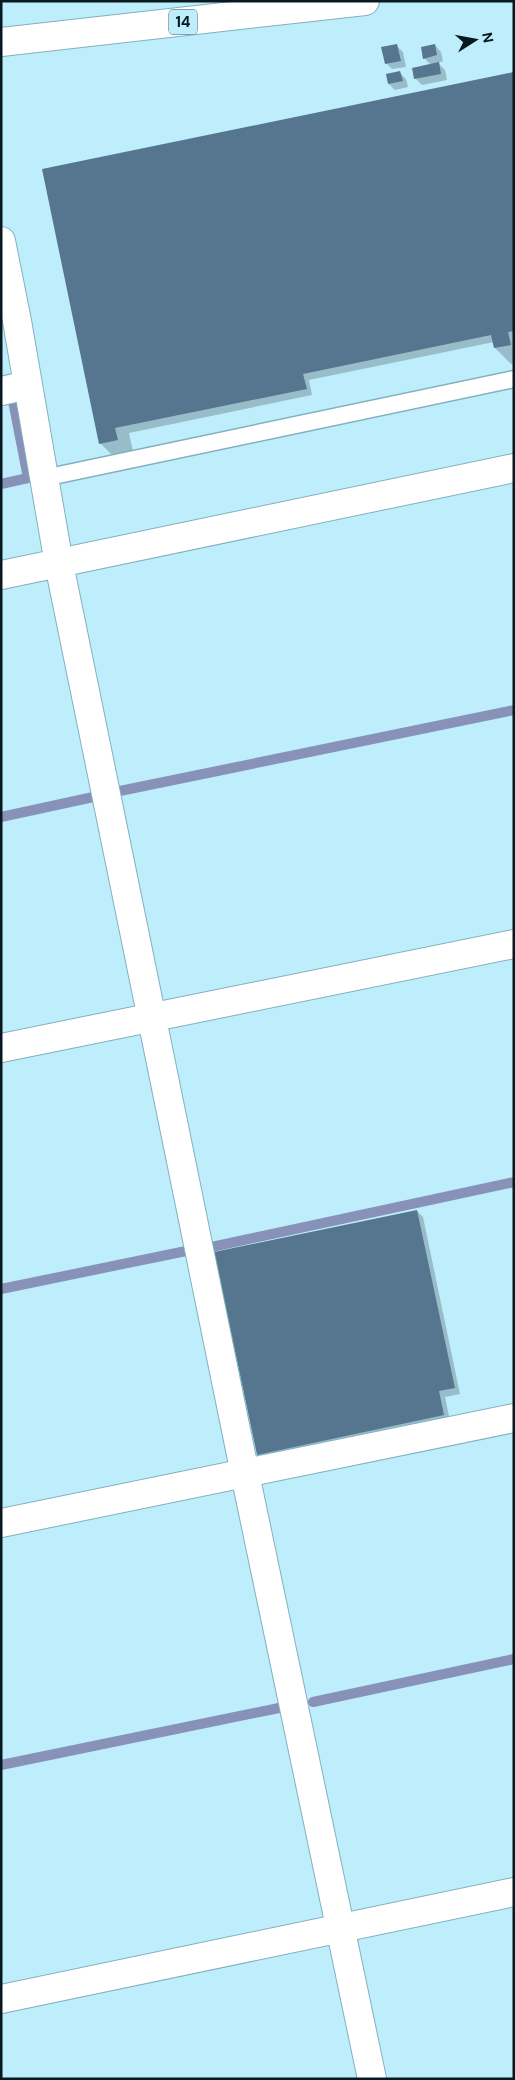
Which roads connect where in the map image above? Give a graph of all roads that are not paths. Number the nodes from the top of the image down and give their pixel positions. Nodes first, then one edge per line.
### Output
1 (365, 1) edge
2 (1, 42) edge
3 (1, 241) edge
4 (514, 380) edge
5 (28, 385) junction
6 (1, 391) edge
7 (514, 468) edge
8 (44, 478) junction
9 (59, 564) junction
10 (1, 575) edge
11 (514, 944) edge
12 (153, 1017) junction
13 (1, 1048) edge
14 (514, 1418) edge
15 (245, 1474) junction
16 (1, 1523) edge
17 (514, 1892) edge
18 (341, 1928) junction
19 (1, 1999) edge
20 (372, 2079) edge

1 - 2 street, 14
3 - 5 street
4 - 8 lane
5 - 6 street
5 - 8 street
7 - 9 street
8 - 9 street
9 - 10 street
9 - 12 street
11 - 12 street
12 - 13 street
12 - 15 street
14 - 15 street
15 - 16 street
15 - 18 street
17 - 18 street
18 - 19 street
18 - 20 street

